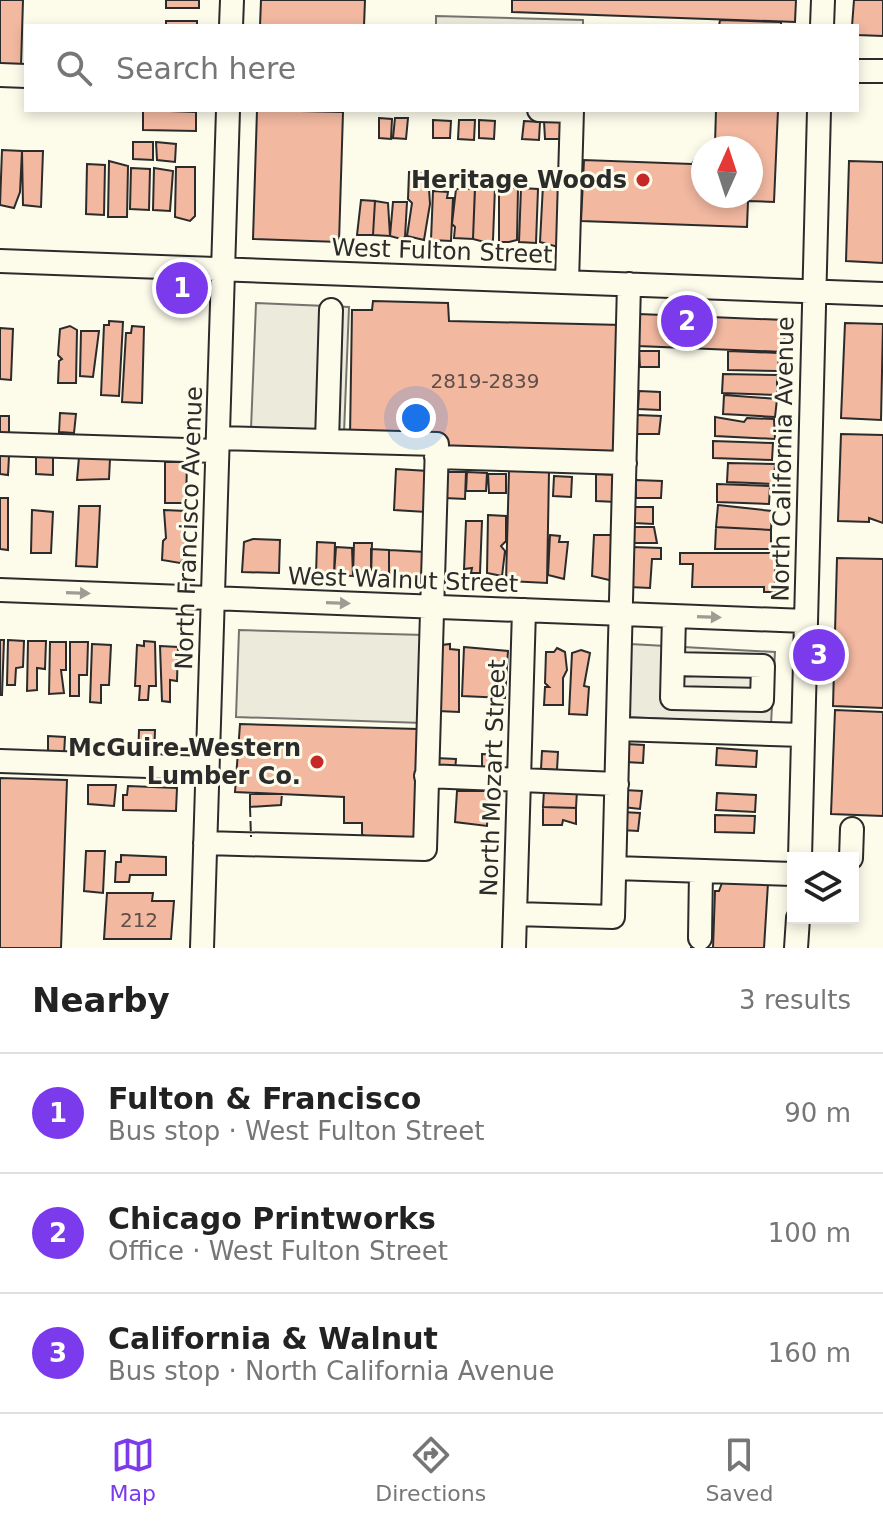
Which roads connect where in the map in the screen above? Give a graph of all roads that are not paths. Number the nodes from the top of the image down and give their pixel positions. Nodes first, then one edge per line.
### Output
1 (232, 0) edge
2 (823, 0) edge
3 (231, 24) edge
4 (822, 24) edge
5 (859, 71) edge
6 (883, 71) edge
7 (0, 75) edge
8 (24, 76) edge
9 (228, 112) edge
10 (572, 112) edge
11 (819, 112) edge
12 (0, 261) edge
13 (223, 269) junction
14 (567, 282) junction
15 (629, 284) junction
16 (813, 291) junction
17 (883, 294) edge
18 (331, 310) dead end
19 (327, 441) junction
20 (0, 444) edge
21 (218, 445) junction
22 (436, 457) junction
23 (625, 463) junction
24 (0, 590) edge
25 (213, 599) junction
26 (431, 607) junction
27 (524, 610) junction
28 (621, 613) junction
29 (674, 616) junction
30 (805, 621) junction
31 (673, 664) dead end
32 (618, 729) junction
33 (803, 735) junction
34 (0, 761) edge
35 (207, 768) junction
36 (426, 776) junction
37 (519, 780) junction
38 (617, 784) junction
39 (852, 829) dead end
40 (205, 843) junction
41 (800, 852) edge
42 (851, 852) edge
43 (615, 868) junction
44 (701, 871) junction
45 (787, 874) edge
46 (516, 914) junction
47 (798, 924) edge
48 (700, 938) dead end
49 (202, 948) edge
50 (514, 948) edge
51 (796, 948) edge

1 - 3 street
2 - 4 street
5 - 6 street
7 - 8 street
9 - 13 street, North Francisco Avenue
10 - 14 street
11 - 16 street, North California Avenue
12 - 13 street, West Fulton Street
13 - 14 street, West Fulton Street
13 - 21 street, North Francisco Avenue
14 - 15 street, West Fulton Street
15 - 16 street, West Fulton Street
15 - 23 street
16 - 17 street, West Fulton Street
16 - 30 street, North California Avenue
18 - 19 street
19 - 21 street
19 - 22 street
20 - 21 street
21 - 25 street, North Francisco Avenue
22 - 23 street
22 - 26 street
23 - 28 street
24 -> 25 street, West Walnut Street
25 -> 26 street, West Walnut Street
25 - 35 street, North Francisco Avenue
26 - 27 street, West Walnut Street
26 - 36 street
27 - 28 street, West Walnut Street
27 - 37 street, North Mozart Street
28 - 29 street, West Walnut Street
28 - 32 street
29 -> 30 street, West Walnut Street
29 - 31 street
30 - 33 street, North California Avenue
32 - 33 street
32 - 38 street
33 - 41 street, North California Avenue
34 - 35 street
35 - 40 street, North Francisco Avenue
36 - 37 street
36 - 40 street
37 - 38 street
37 - 46 street, North Mozart Street
38 - 43 street
39 - 42 street
40 - 49 street, North Francisco Avenue
43 - 44 street
43 - 46 street
44 - 45 street
44 - 48 street
46 - 50 street, North Mozart Street
47 - 51 street

